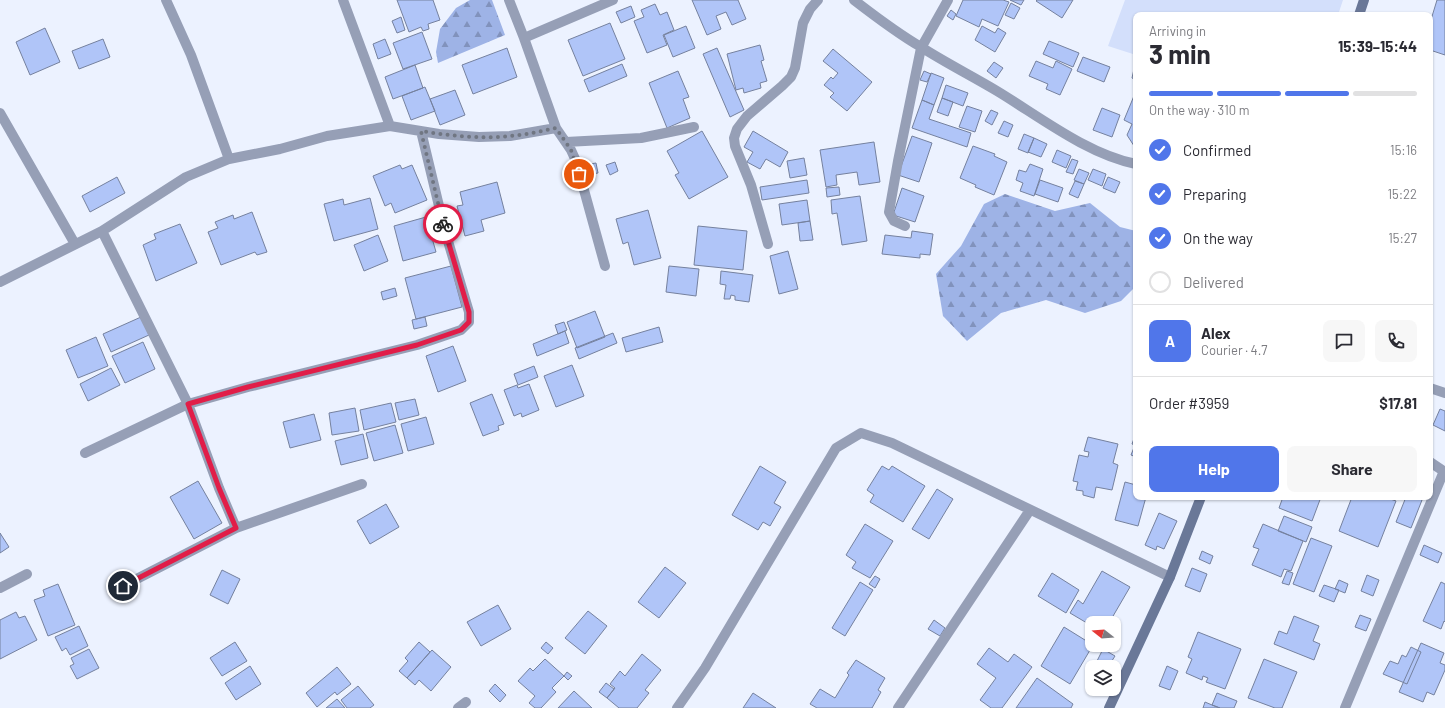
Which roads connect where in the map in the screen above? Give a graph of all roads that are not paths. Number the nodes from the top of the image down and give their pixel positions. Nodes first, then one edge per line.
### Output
1 (166, 0) edge
2 (343, 0) edge
3 (509, 0) edge
4 (613, 0) edge
5 (818, 0) edge
6 (854, 0) edge
7 (948, 0) edge
8 (1364, 0) edge
9 (1360, 12) edge
10 (524, 38) junction
11 (921, 48) junction
12 (0, 113) edge
13 (390, 126) junction
14 (694, 127) dead end
15 (556, 128) junction
16 (421, 131) junction
17 (566, 142) junction
18 (229, 159) junction
19 (1133, 163) edge
20 (905, 226) dead end
21 (102, 231) junction
22 (75, 244) junction
23 (768, 244) dead end
24 (605, 266) dead end
25 (0, 282) edge
26 (1433, 389) edge
27 (1445, 393) edge
28 (188, 404) junction
29 (85, 453) dead end
30 (1433, 464) edge
31 (1444, 472) edge
32 (362, 484) dead end
33 (1433, 498) edge
34 (1200, 500) edge
35 (1432, 500) edge
36 (1030, 510) junction
37 (236, 528) junction
38 (27, 574) dead end
39 (1170, 577) junction
40 (123, 586) dead end
41 (0, 588) edge
42 (677, 708) edge
43 (898, 708) edge
44 (1109, 708) edge
45 (1345, 708) edge

1 - 18 street
2 - 13 street
3 - 10 street
4 - 10 street
5 - 23 street
6 - 11 street
7 - 11 street
8 - 9 street
10 - 15 street
11 - 19 street
11 - 20 street
12 - 22 street
13 - 16 street
13 - 18 street
14 - 17 street
15 - 16 street
15 - 17 street
16 - 28 street
17 - 24 street
18 - 21 street
21 - 22 street
21 - 28 street
22 - 25 street
26 - 27 street
28 - 29 street
28 - 37 street
30 - 31 street
31 - 33 street
32 - 37 street
34 - 39 street
35 - 45 street
36 - 39 street
36 - 42 street
36 - 43 street
37 - 40 street
38 - 41 street
39 - 44 street

